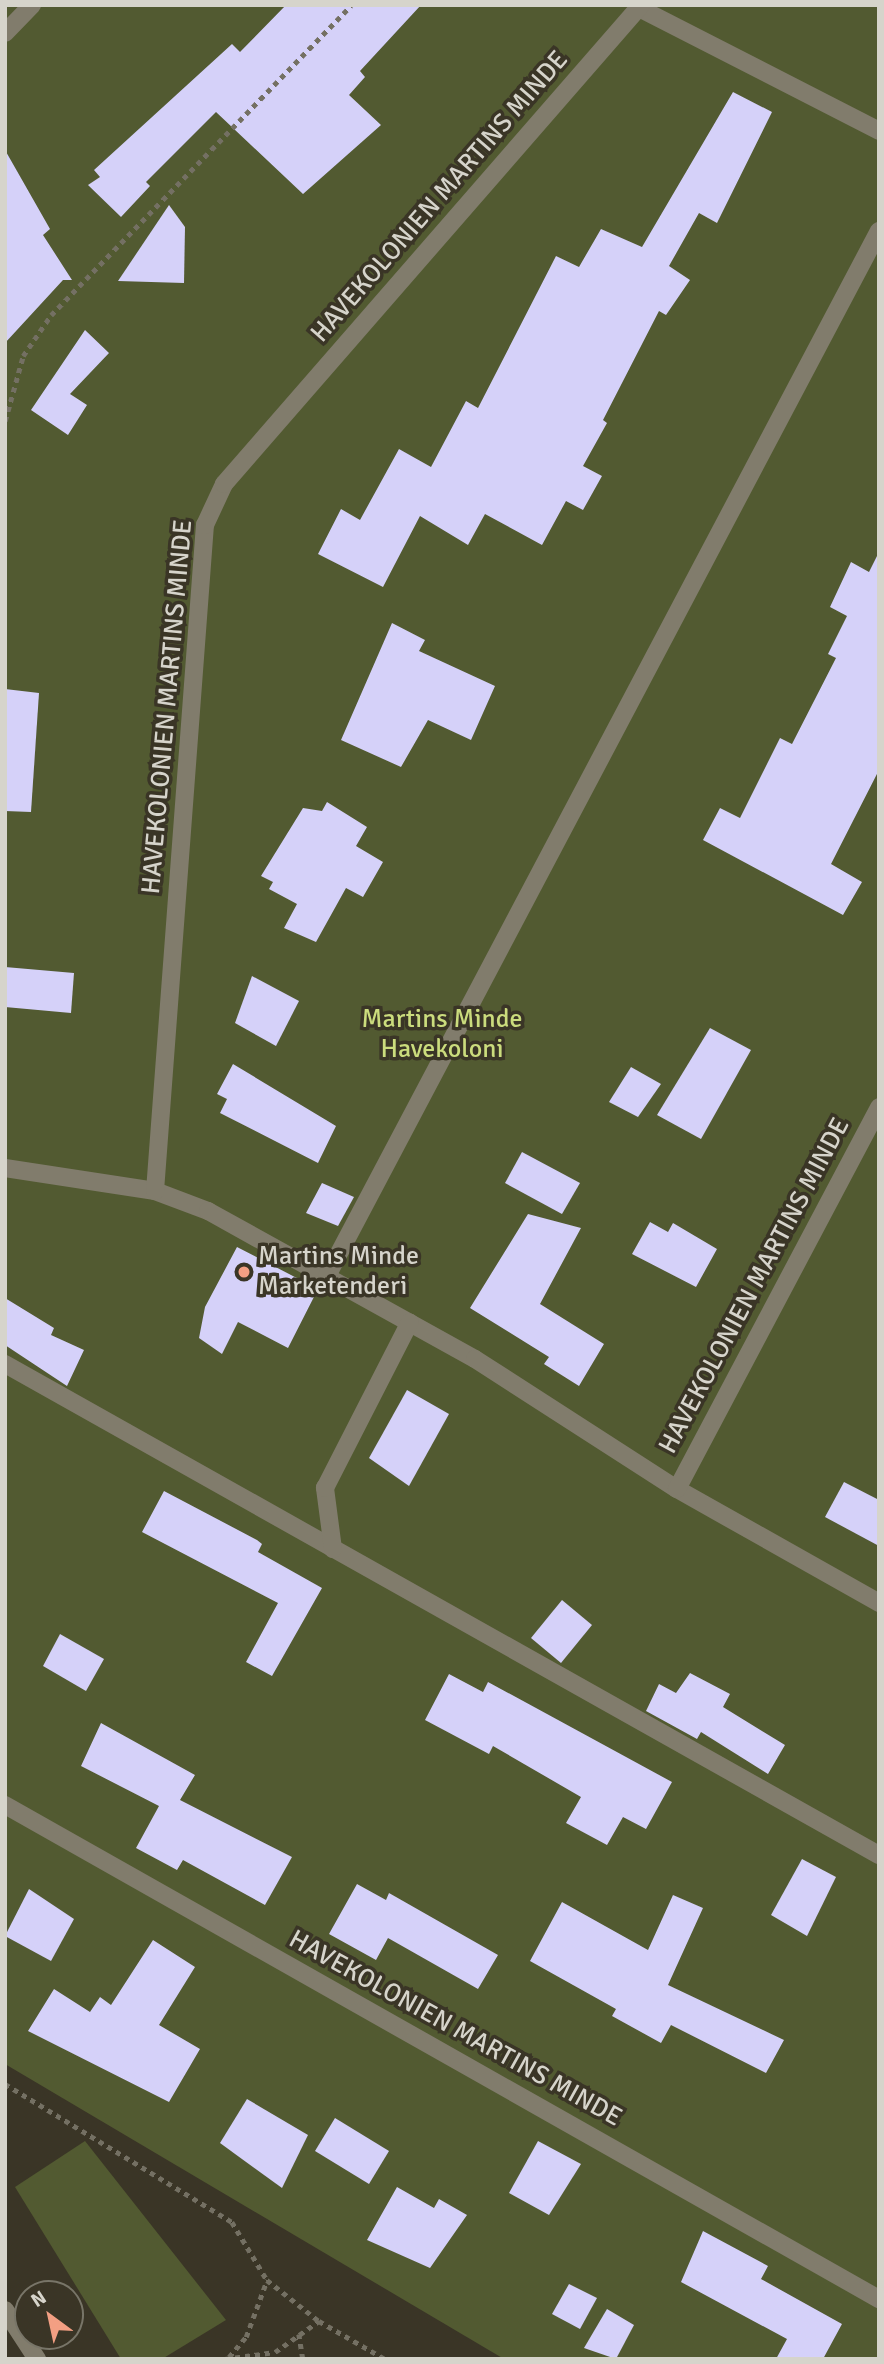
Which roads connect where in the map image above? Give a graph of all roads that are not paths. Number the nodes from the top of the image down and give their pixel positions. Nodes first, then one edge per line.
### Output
1 (32, 5) edge
2 (640, 6) edge
3 (5, 33) edge
4 (879, 131) edge
5 (879, 231) edge
6 (879, 1107) edge
7 (5, 1168) edge
8 (155, 1191) junction
9 (327, 1276) junction
10 (410, 1322) junction
11 (5, 1364) edge
12 (677, 1489) junction
13 (333, 1549) junction
14 (879, 1603) edge
15 (5, 1805) edge
16 (879, 1855) edge
17 (879, 2299) edge
18 (5, 2310) edge
19 (37, 2359) edge

1 - 3 street
2 - 4 street, HAVEKOLONIEN MARTINS MINDE
2 - 8 street, HAVEKOLONIEN MARTINS MINDE
5 - 9 street
6 - 12 street, HAVEKOLONIEN MARTINS MINDE
7 - 8 street, HAVEKOLONIEN MARTINS MINDE
8 - 9 street, HAVEKOLONIEN MARTINS MINDE
9 - 10 street, HAVEKOLONIEN MARTINS MINDE
10 - 12 street, HAVEKOLONIEN MARTINS MINDE
10 - 13 street
11 - 13 street
12 - 14 street, HAVEKOLONIEN MARTINS MINDE
13 - 16 street
15 - 17 street, HAVEKOLONIEN MARTINS MINDE
18 - 19 street

